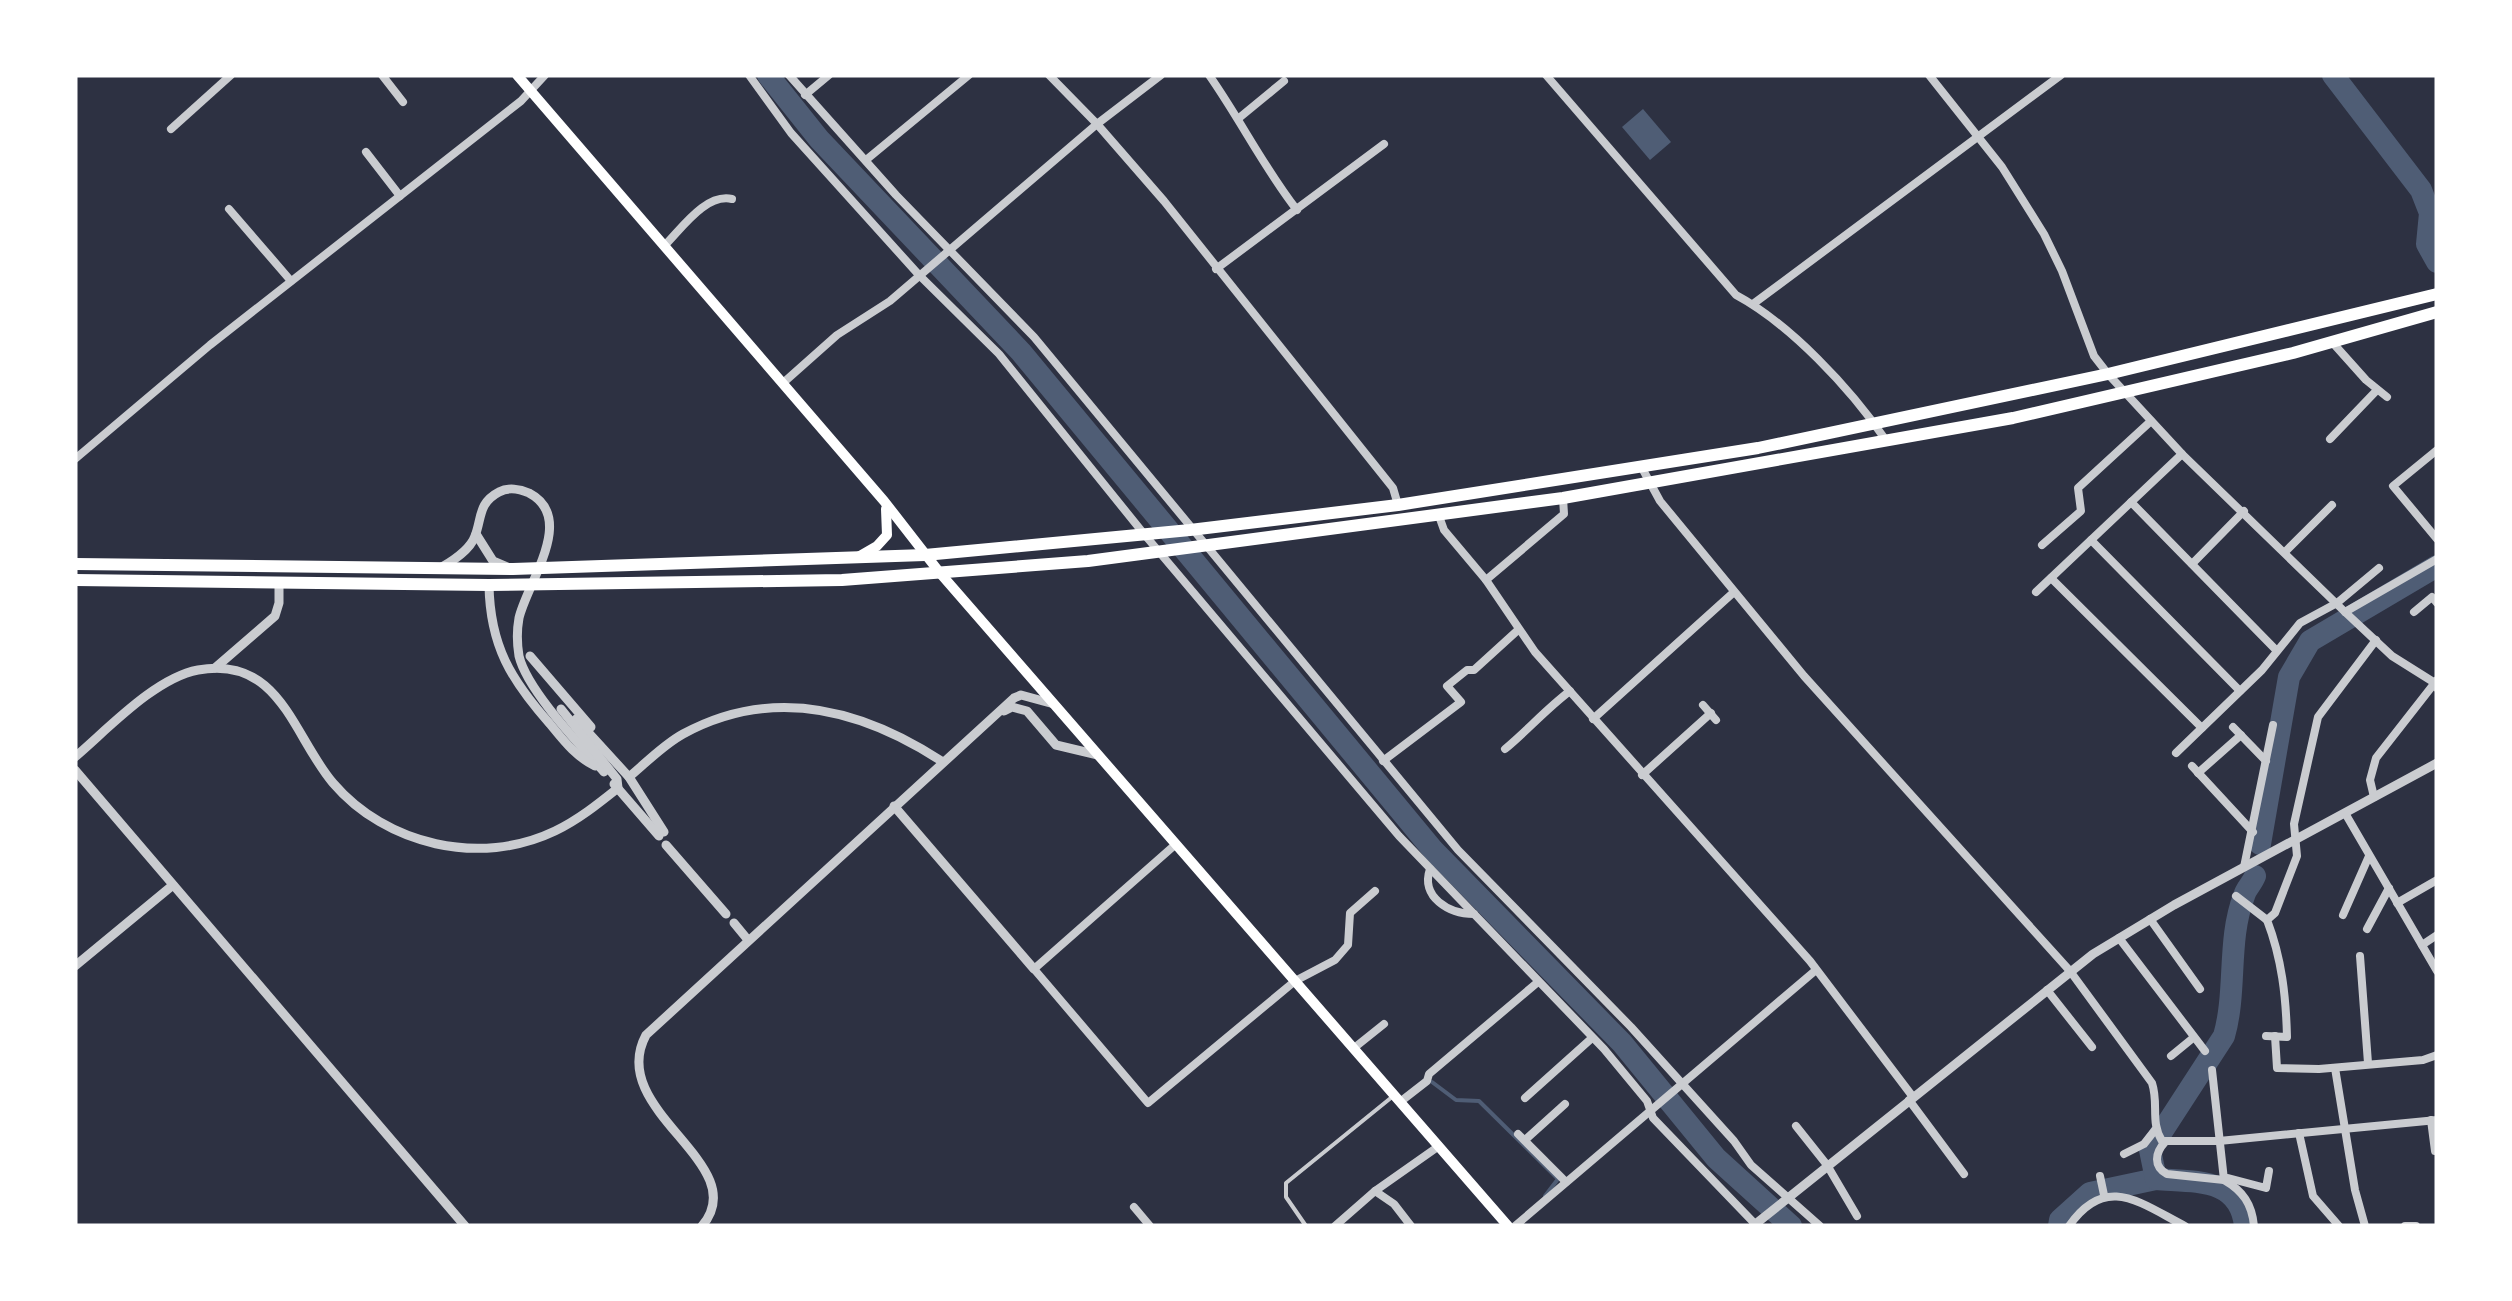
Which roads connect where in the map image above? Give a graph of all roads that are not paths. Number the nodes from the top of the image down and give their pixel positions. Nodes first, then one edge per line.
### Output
1 (231, 75) edge
2 (382, 75) edge
3 (518, 75) edge
4 (545, 75) edge
5 (749, 75) edge
6 (789, 75) edge
7 (830, 75) edge
8 (969, 75) edge
9 (1049, 75) edge
10 (1162, 75) edge
11 (1209, 75) edge
12 (1546, 75) edge
13 (1929, 75) edge
14 (2061, 75) edge
15 (1284, 82) dead end
16 (530, 90) junction
17 (805, 95) junction
18 (402, 102) dead end
19 (1238, 118) junction
20 (1097, 124) junction
21 (171, 128) dead end
22 (1978, 136) junction
23 (1384, 144) dead end
24 (366, 152) dead end
25 (866, 160) junction
26 (400, 196) junction
27 (732, 198) dead end
28 (230, 208) dead end
29 (1297, 210) junction
30 (665, 245) junction
31 (947, 251) junction
32 (1216, 269) junction
33 (921, 274) junction
34 (291, 282) junction
35 (2437, 294) edge
36 (1754, 304) junction
37 (2437, 312) edge
38 (2332, 342) junction
39 (2108, 374) junction
40 (783, 384) junction
41 (2377, 390) junction
42 (2126, 393) junction
43 (2387, 397) dead end
44 (2151, 421) junction
45 (1875, 425) junction
46 (2330, 439) dead end
47 (1884, 440) junction
48 (2437, 450) edge
49 (2182, 454) junction
50 (75, 459) edge
51 (1642, 468) junction
52 (1648, 484) junction
53 (1563, 498) junction
54 (884, 501) junction
55 (2132, 502) junction
56 (1398, 505) junction
57 (2332, 505) dead end
58 (2244, 511) junction
59 (1439, 516) junction
60 (1400, 521) junction
61 (1192, 530) junction
62 (476, 534) junction
63 (1147, 534) junction
64 (2436, 534) edge
65 (2091, 540) junction
66 (2042, 545) dead end
67 (1206, 546) junction
68 (1163, 552) junction
69 (2286, 552) junction
70 (925, 555) junction
71 (858, 558) junction
72 (2437, 559) edge
73 (75, 564) edge
74 (2192, 564) junction
75 (442, 567) junction
76 (2380, 568) dead end
77 (513, 569) junction
78 (940, 573) junction
79 (2051, 578) junction
80 (75, 580) edge
81 (1486, 580) junction
82 (279, 583) junction
83 (490, 585) junction
84 (1734, 592) junction
85 (2036, 592) dead end
86 (2437, 603) edge
87 (2337, 604) junction
88 (2345, 612) junction
89 (2414, 612) dead end
90 (1518, 630) junction
91 (2376, 640) junction
92 (2276, 650) junction
93 (530, 656) dead end
94 (215, 668) junction
95 (2436, 684) edge
96 (539, 690) junction
97 (1570, 690) junction
98 (2240, 691) junction
99 (1054, 704) junction
100 (1703, 705) dead end
101 (561, 709) junction
102 (997, 715) junction
103 (1593, 719) junction
104 (2272, 725) dead end
105 (2233, 727) dead end
106 (2202, 728) junction
107 (2241, 736) junction
108 (1505, 748) dead end
109 (2176, 753) dead end
110 (1098, 756) junction
111 (75, 757) edge
112 (1383, 761) junction
113 (2266, 761) junction
114 (616, 762) junction
115 (943, 762) junction
116 (2437, 763) edge
117 (602, 769) junction
118 (75, 770) edge
119 (1642, 775) junction
120 (628, 777) junction
121 (618, 788) junction
122 (2374, 798) junction
123 (894, 806) junction
124 (2344, 813) junction
125 (2253, 832) junction
126 (665, 838) junction
127 (2295, 840) junction
128 (1176, 844) junction
129 (2370, 856) junction
130 (2244, 867) junction
131 (1430, 869) junction
132 (2437, 880) edge
133 (173, 885) junction
134 (2388, 888) junction
135 (1375, 891) dead end
136 (2237, 897) dead end
137 (2397, 904) junction
138 (1474, 914) junction
139 (2343, 915) dead end
140 (2150, 919) junction
141 (2268, 920) junction
142 (2367, 929) dead end
143 (2437, 934) edge
144 (750, 938) junction
145 (2119, 938) junction
146 (2422, 945) junction
147 (2360, 956) dead end
148 (75, 966) edge
149 (1034, 968) junction
150 (1816, 970) junction
151 (2070, 972) junction
152 (2437, 972) edge
153 (1295, 981) junction
154 (1538, 982) junction
155 (2200, 989) dead end
156 (2047, 990) junction
157 (1384, 1024) dead end
158 (1592, 1038) junction
159 (2193, 1038) junction
160 (1354, 1048) junction
161 (2092, 1048) dead end
162 (2204, 1051) dead end
163 (2437, 1055) edge
164 (2170, 1056) dead end
165 (2368, 1063) junction
166 (2335, 1068) junction
167 (2212, 1070) dead end
168 (1678, 1087) junction
169 (1525, 1098) dead end
170 (1911, 1098) junction
171 (1397, 1099) junction
172 (1564, 1104) dead end
173 (1652, 1109) junction
174 (2434, 1120) edge
175 (1796, 1126) dead end
176 (2345, 1128) junction
177 (2299, 1133) junction
178 (2160, 1136) junction
179 (2219, 1140) junction
180 (1439, 1146) junction
181 (2435, 1151) edge
182 (2124, 1154) dead end
183 (1828, 1165) junction
184 (2269, 1171) dead end
185 (1964, 1174) dead end
186 (2224, 1178) junction
187 (1566, 1182) junction
188 (1376, 1191) junction
189 (1788, 1198) junction
190 (1134, 1207) dead end
191 (1857, 1216) dead end
192 (1755, 1225) edge
193 (465, 1226) edge
194 (702, 1226) edge
195 (1150, 1226) edge
196 (1306, 1226) edge
197 (1335, 1226) edge
198 (1411, 1226) edge
199 (1511, 1226) edge
200 (1820, 1226) edge
201 (2069, 1226) edge
202 (2185, 1226) edge
203 (2254, 1226) edge
204 (2340, 1226) edge
205 (2365, 1226) edge
206 (2406, 1226) edge
207 (2416, 1226) edge

1 - 21 street
2 - 18 street
3 - 16 main road
4 - 16 street
5 - 33 street
6 - 17 street
7 - 17 street
8 - 25 street
9 - 20 street
10 - 20 street
11 - 19 street
12 - 36 street
13 - 22 street
14 - 22 street
15 - 19 street
16 - 26 street
16 - 30 main road
17 - 25 street
19 - 29 street
20 - 31 street
20 - 32 street
22 - 36 street
22 - 39 street
23 - 29 street
24 - 26 street
25 - 31 street
26 - 34 street
27 - 30 street
28 - 34 street
29 - 32 street
30 - 40 main road
31 - 33 street
31 - 61 street
32 - 56 street
33 - 40 street
33 - 63 street
34 - 50 street
35 - 39 highway
36 - 45 street
37 - 38 highway
38 - 41 street
38 - 42 highway
39 - 42 street
39 - 45 highway
40 - 54 main road
41 - 43 street
41 - 46 street
42 - 44 street
42 - 47 highway
44 - 49 street
44 - 66 street
45 - 47 street
45 - 51 highway
47 - 52 highway
48 - 64 street
49 - 55 street
49 - 58 street
51 - 52 street
51 - 56 highway
52 - 53 highway
52 - 84 street
53 - 59 highway
53 - 81 street
54 - 70 main road
54 - 71 main road
55 - 65 street
55 - 74 street
56 - 60 street
56 - 61 highway
57 - 69 street
58 - 69 street
58 - 74 street
59 - 60 highway
59 - 81 street
60 - 67 highway
61 - 63 highway
61 - 67 street
62 - 75 street
62 - 77 street
62 - 96 street
63 - 68 street
63 - 70 highway
65 - 79 street
65 - 98 street
67 - 68 highway
67 - 112 street
68 - 78 highway
68 - 131 street
69 - 87 street
70 - 71 highway
70 - 78 main road
71 - 77 highway
72 - 88 street
73 - 75 highway
74 - 92 street
75 - 77 highway
76 - 87 street
78 - 83 highway
78 - 99 main road
79 - 85 street
79 - 106 street
80 - 82 highway
81 - 90 street
82 - 83 highway
82 - 94 street
83 - 117 street
84 - 103 street
84 - 151 street
86 - 89 street
87 - 88 street
87 - 92 street
88 - 91 street
90 - 97 street
90 - 112 street
91 - 95 street
91 - 127 street
92 - 98 street
93 - 114 street
94 - 111 street
94 - 121 street
95 - 122 street
96 - 101 street
96 - 117 street
97 - 103 street
97 - 108 street
98 - 106 street
99 - 102 street
99 - 110 main road
100 - 119 street
101 - 114 street
101 - 121 street
102 - 110 street
102 - 115 street
103 - 119 street
104 - 113 street
105 - 107 street
106 - 109 street
107 - 113 street
107 - 125 street
110 - 128 main road
112 - 168 street
113 - 125 street
114 - 120 street
115 - 120 street
115 - 123 street
116 - 122 street
117 - 121 street
118 - 133 street
119 - 150 street
120 - 126 street
121 - 126 street
122 - 124 street
123 - 144 street
123 - 149 street
124 - 127 street
124 - 129 street
125 - 130 street
126 - 144 street
127 - 130 street
127 - 141 street
128 - 149 street
128 - 153 main road
129 - 134 street
129 - 139 street
130 - 140 street
131 - 138 street
131 - 138 street
132 - 137 street
133 - 148 street
133 - 193 street
134 - 137 street
134 - 142 street
135 - 153 street
136 - 141 street
137 - 146 street
138 - 154 street
140 - 145 street
140 - 155 street
141 - 166 street
143 - 146 street
144 - 194 street
145 - 151 street
145 - 159 street
146 - 152 street
147 - 165 street
149 - 153 street
150 - 168 street
150 - 170 street
151 - 156 street
151 - 178 street
153 - 160 main road
154 - 158 street
154 - 171 street
156 - 161 street
156 - 170 street
157 - 160 street
158 - 169 street
158 - 173 street
159 - 162 street
159 - 164 street
160 - 171 main road
163 - 165 street
165 - 166 street
166 - 176 street
167 - 179 street
168 - 173 street
168 - 189 street
170 - 183 street
170 - 185 street
171 - 180 main road
171 - 196 lane
172 - 187 street
173 - 187 street
173 - 192 street
174 - 176 street
174 - 181 street
175 - 183 street
176 - 177 street
176 - 205 street
177 - 179 street
177 - 204 street
178 - 179 street
178 - 182 street
178 - 186 street
179 - 186 street
180 - 188 street
180 - 199 main road
183 - 189 street
183 - 191 street
184 - 186 street
186 - 203 street
187 - 199 street
188 - 197 street
188 - 198 street
189 - 192 street
189 - 200 street
190 - 195 street
201 - 202 street
206 - 207 street

